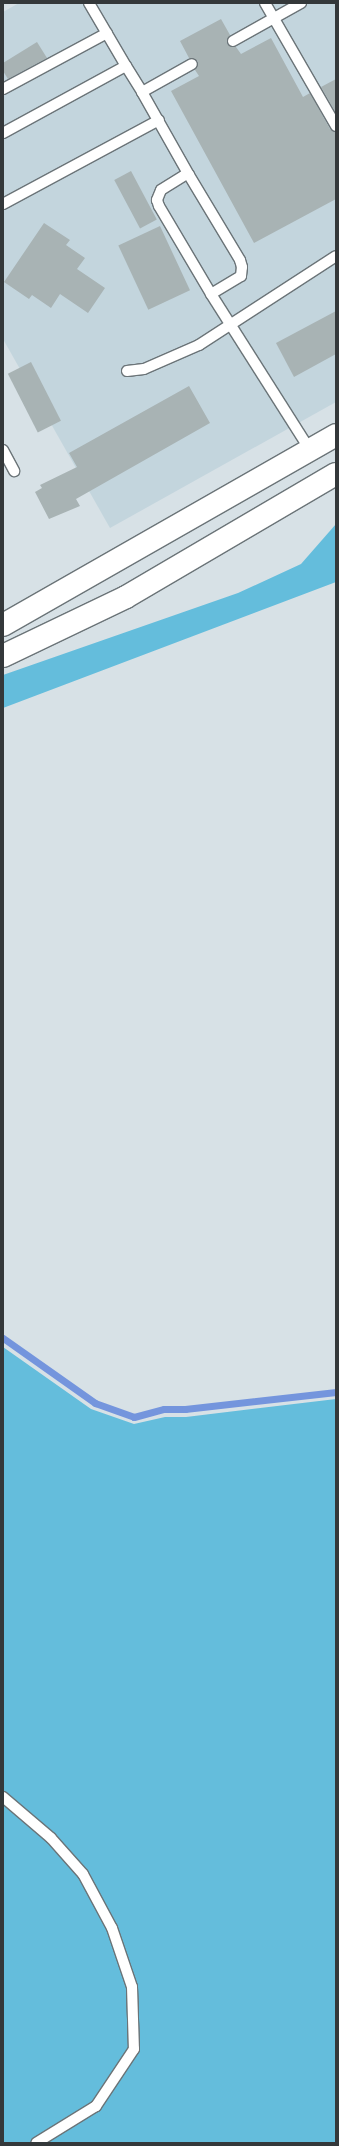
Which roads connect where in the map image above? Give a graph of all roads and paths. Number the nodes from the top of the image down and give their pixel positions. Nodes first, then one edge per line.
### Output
1 (88, 3) edge
2 (265, 3) edge
3 (301, 3) edge
4 (273, 19) junction
5 (107, 33) junction
6 (233, 41) dead end
7 (192, 64) dead end
8 (126, 66) junction
9 (3, 89) edge
10 (142, 92) junction
11 (158, 120) junction
12 (336, 126) edge
13 (3, 133) edge
14 (189, 175) junction
15 (3, 204) edge
16 (336, 256) edge
17 (211, 294) junction
18 (231, 326) junction
19 (127, 371) dead end
20 (336, 435) edge
21 (3, 450) edge
22 (310, 450) junction
23 (14, 471) dead end
24 (336, 474) edge
25 (3, 625) edge
26 (3, 656) edge
27 (3, 1797) edge
28 (36, 2143) edge

1 - 5 lane
2 - 4 lane
3 - 4 lane
4 - 6 lane
4 - 12 lane
5 - 8 lane
5 - 9 lane
7 - 10 lane
8 - 10 lane
8 - 13 lane
10 - 11 lane
11 - 14 lane
11 - 15 lane
14 - 17 lane
14 - 17 lane
16 - 18 lane
17 - 18 lane
18 - 19 lane
18 - 22 lane
20 - 22 highway
21 - 23 lane
22 - 25 highway
24 - 26 highway
27 - 28 lane

